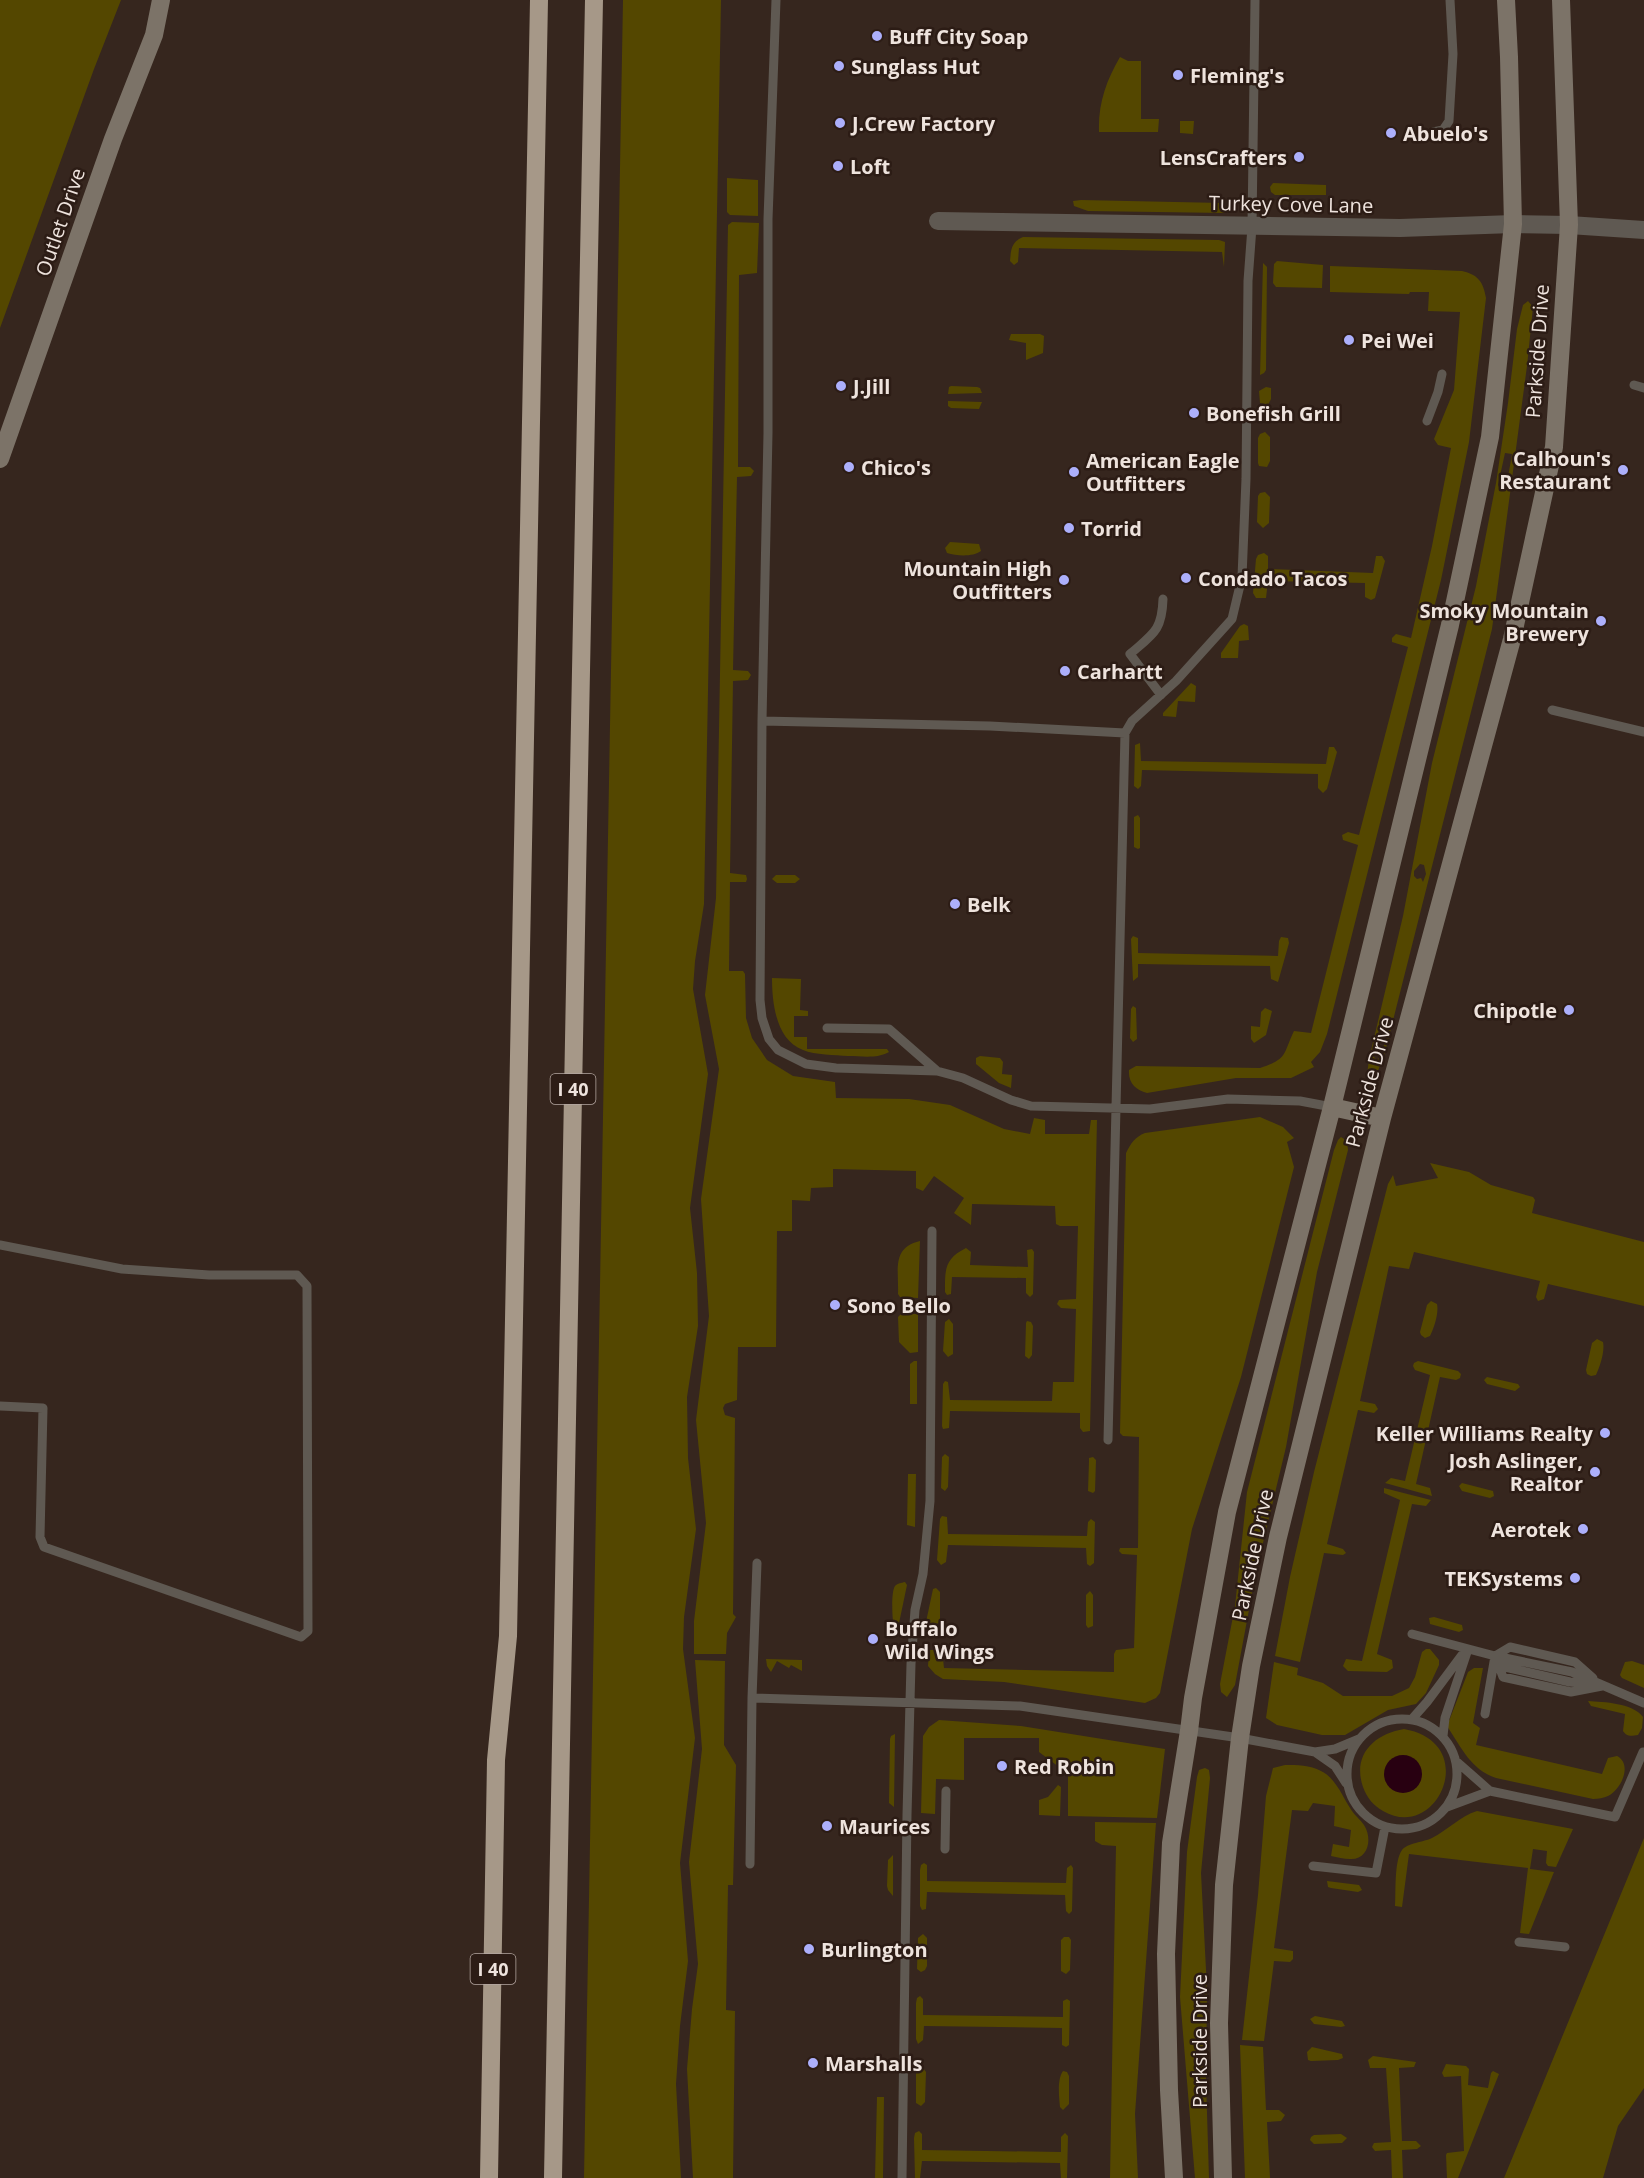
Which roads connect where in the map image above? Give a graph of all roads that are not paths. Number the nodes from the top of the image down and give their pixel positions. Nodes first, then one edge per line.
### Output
1 (161, 0) edge
2 (539, 0) edge
3 (594, 0) edge
4 (776, 0) edge
5 (1255, 0) edge
6 (1450, 0) edge
7 (1506, 0) edge
8 (1561, 0) edge
9 (1433, 132) dead end
10 (938, 221) dead end
11 (1513, 224) junction
12 (1569, 225) junction
13 (1252, 227) junction
14 (1644, 230) edge
15 (1442, 374) dead end
16 (1427, 421) dead end
17 (0, 459) edge
18 (1163, 599) dead end
19 (1161, 695) junction
20 (1552, 711) dead end
21 (762, 721) junction
22 (1644, 732) edge
23 (1125, 733) junction
24 (827, 1028) dead end
25 (937, 1071) junction
26 (1116, 1107) junction
27 (1332, 1107) junction
28 (1382, 1118) junction
29 (932, 1231) dead end
30 (0, 1245) edge
31 (0, 1406) edge
32 (1108, 1440) dead end
33 (757, 1563) dead end
34 (1412, 1634) dead end
35 (1468, 1649) junction
36 (1495, 1656) junction
37 (1602, 1686) junction
38 (752, 1698) junction
39 (1644, 1703) edge
40 (911, 1704) junction
41 (1485, 1714) dead end
42 (1412, 1719) junction
43 (1189, 1731) junction
44 (1443, 1736) junction
45 (1240, 1738) junction
46 (1359, 1739) junction
47 (1315, 1752) junction
48 (1643, 1752) edge
49 (1456, 1761) junction
50 (1347, 1785) junction
51 (946, 1791) dead end
52 (1490, 1791) junction
53 (1447, 1807) junction
54 (1385, 1827) junction
55 (945, 1850) dead end
56 (750, 1864) dead end
57 (1313, 1866) dead end
58 (1519, 1942) dead end
59 (1565, 1947) dead end
60 (489, 2178) edge
61 (553, 2178) edge
62 (903, 2178) edge
63 (1174, 2178) edge
64 (1223, 2178) edge

1 - 17 street, Outlet Drive
2 - 60 highway, I 40
3 - 61 highway, I 40
4 - 21 lane
5 - 13 lane
6 - 9 lane
7 - 11 street, Parkside Drive
8 - 12 street, Parkside Drive
10 - 13 street, Turkey Cove Lane
11 - 12 street, Turkey Cove Lane
11 - 13 street, Turkey Cove Lane
11 - 27 street, Parkside Drive
12 - 14 street, Turkey Cove Lane
12 - 28 street, Parkside Drive
13 - 19 lane
15 - 16 lane
18 - 19 lane
19 - 23 lane
20 - 22 lane
21 - 23 lane
21 - 25 lane
23 - 26 lane
24 - 25 lane
25 - 26 lane
26 - 27 lane
26 - 32 lane
27 - 28 street
27 - 43 street, Parkside Drive
28 - 45 street, Parkside Drive
29 - 40 lane
30 - 31 lane
33 - 38 lane
34 - 35 lane
35 - 36 lane
35 - 42 lane
35 - 44 lane
36 - 37 lane
36 - 37 lane
36 - 41 lane
37 - 39 lane
38 - 40 lane
38 - 56 lane
40 - 43 lane
40 - 62 lane
42 - 44 lane
42 - 46 lane
43 - 45 lane
43 - 63 street, Parkside Drive
44 - 49 lane
45 - 47 lane
45 - 64 street, Parkside Drive
46 - 47 lane
46 - 50 lane
47 - 50 lane
48 - 52 lane
49 - 52 lane
49 - 53 lane
50 - 54 lane
51 - 55 lane
52 - 53 lane
53 - 54 lane
54 - 57 lane
58 - 59 lane

